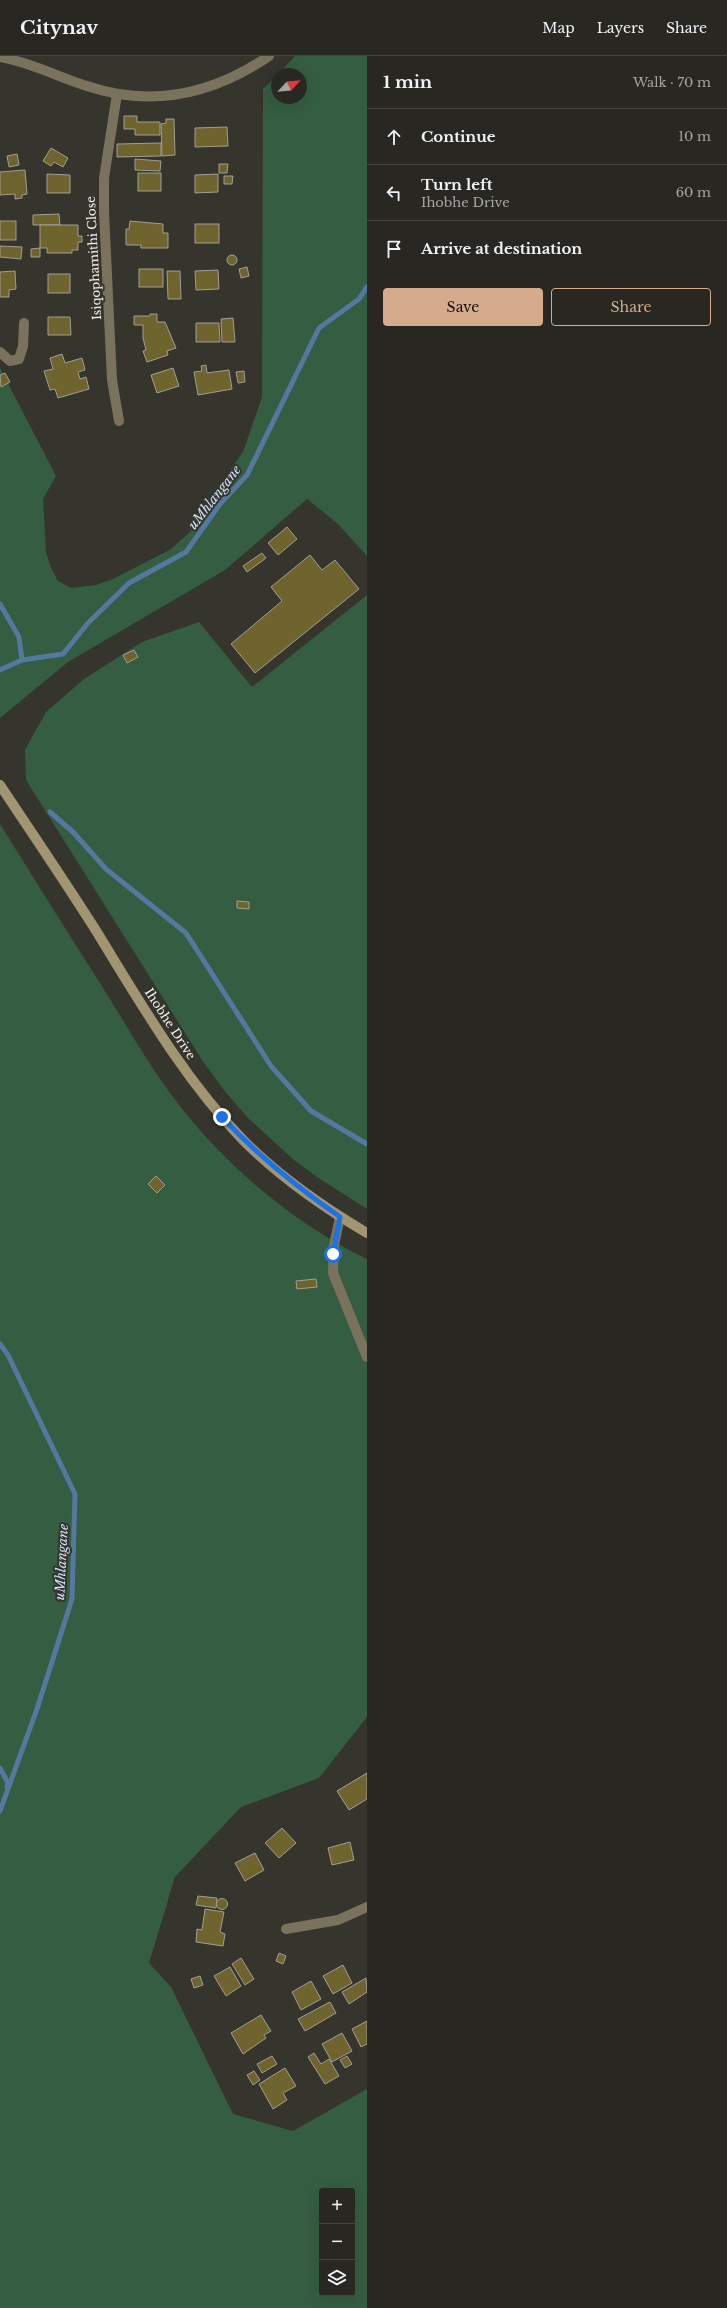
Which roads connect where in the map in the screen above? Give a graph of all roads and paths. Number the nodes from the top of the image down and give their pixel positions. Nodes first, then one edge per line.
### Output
1 (269, 56) edge
2 (0, 57) edge
3 (117, 94) junction
4 (24, 323) dead end
5 (0, 352) edge
6 (119, 421) dead end
7 (0, 785) edge
8 (340, 1217) junction
9 (367, 1232) edge
10 (367, 1357) edge
11 (367, 1907) edge
12 (286, 1929) dead end

1 - 3 street
2 - 3 street
3 - 6 street, Isiqophamithi Close
4 - 5 street
7 - 8 street, Ihobhe Drive
8 - 9 street, Ihobhe Drive
8 - 10 street
11 - 12 street

